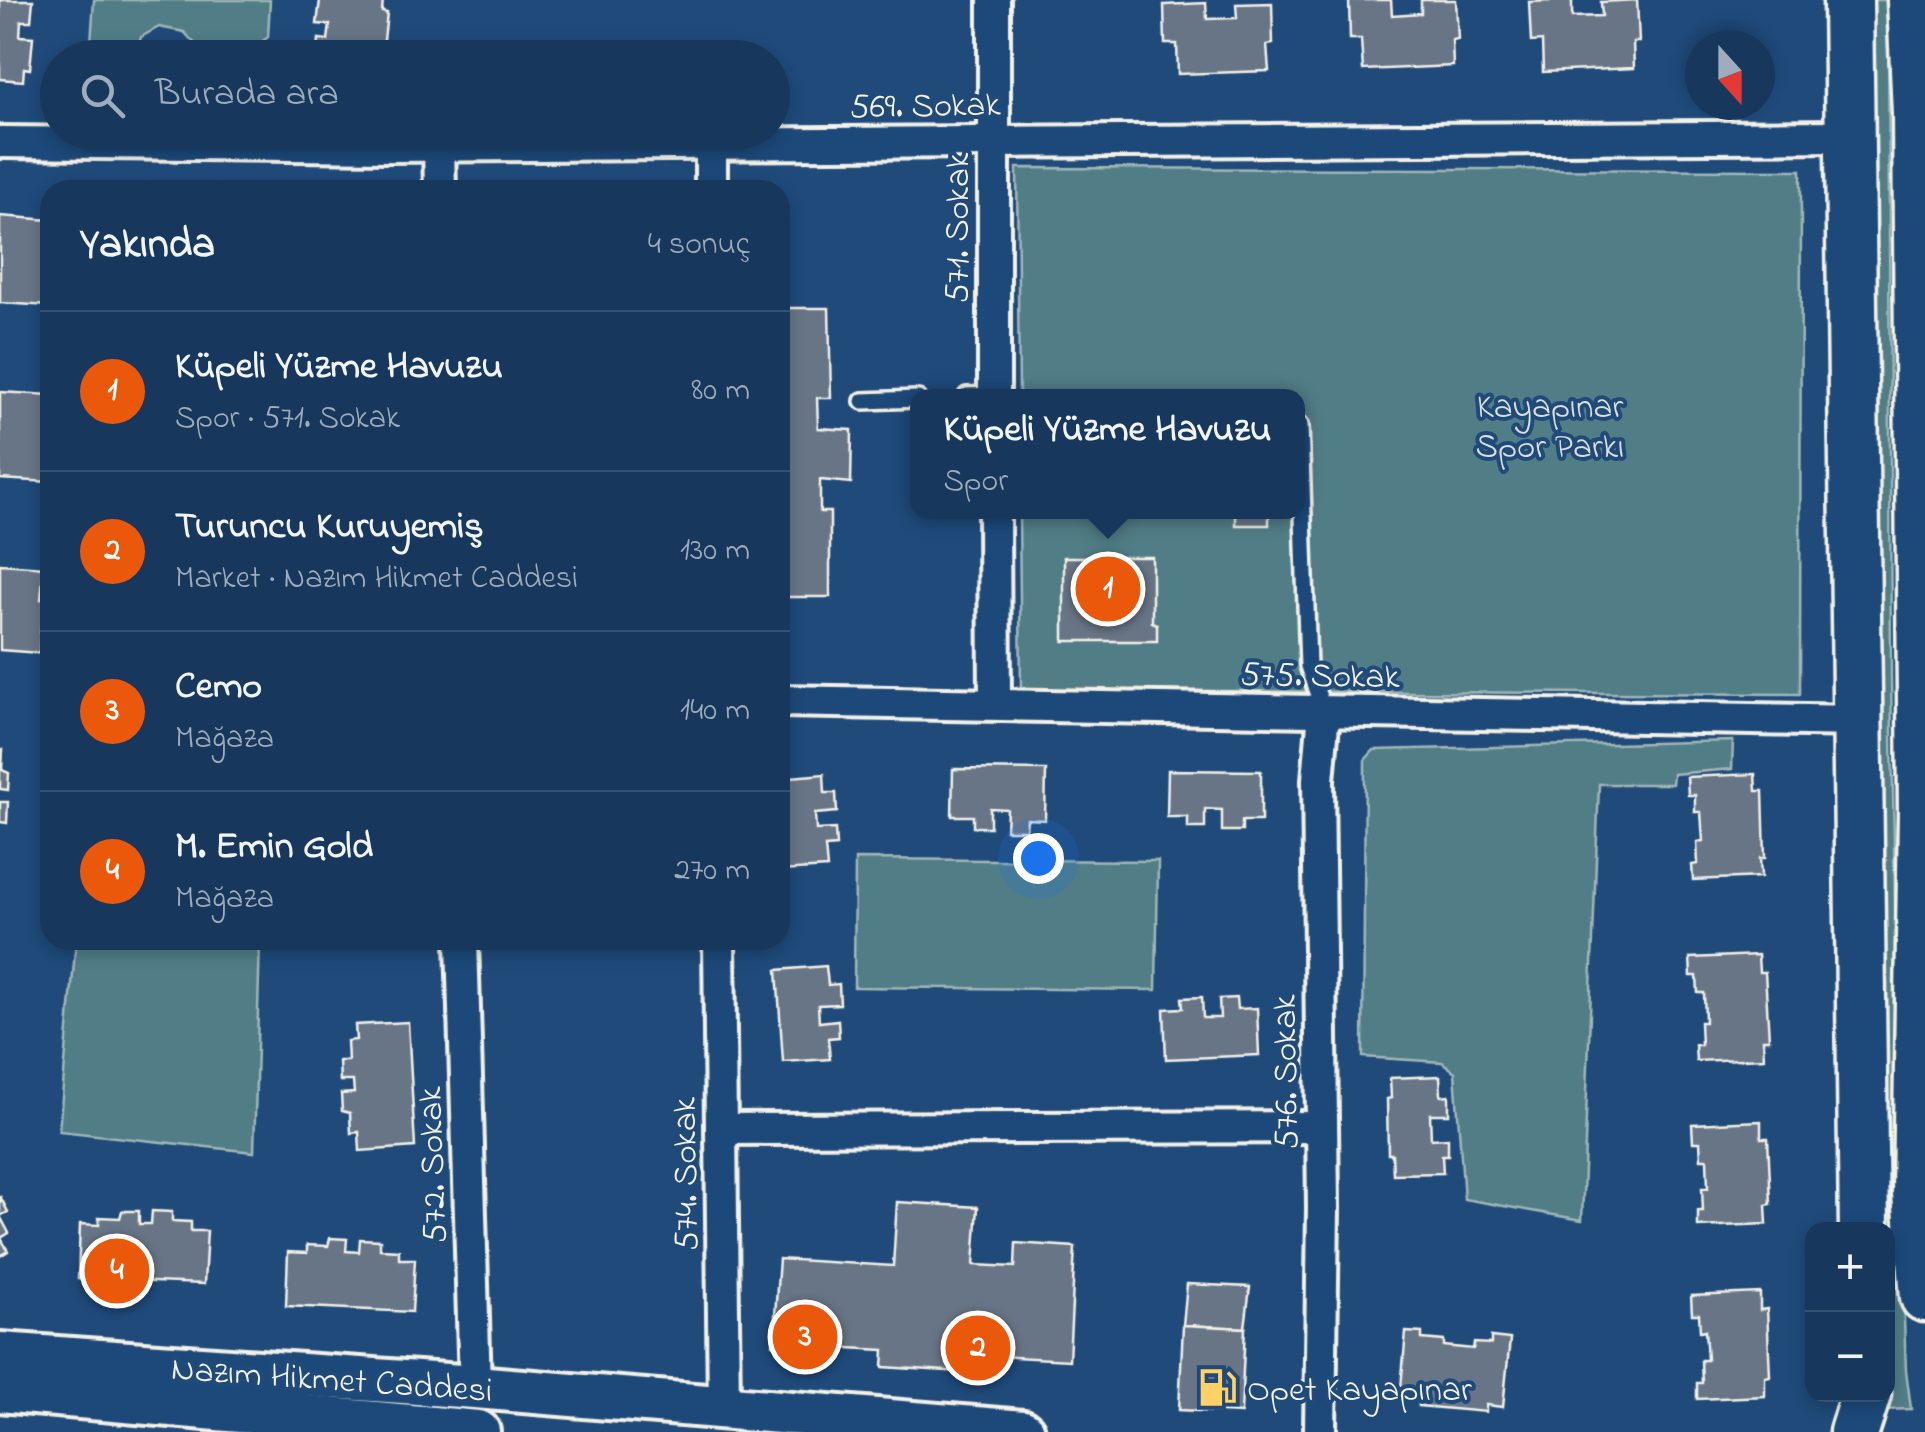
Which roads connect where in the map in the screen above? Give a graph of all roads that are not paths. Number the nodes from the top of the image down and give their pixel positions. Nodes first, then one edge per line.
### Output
1 (994, 0) edge
2 (1848, 0) edge
3 (1912, 0) edge
4 (1851, 136) junction
5 (993, 141) junction
6 (0, 142) edge
7 (40, 142) edge
8 (790, 143) edge
9 (438, 150) edge
10 (711, 150) edge
11 (440, 180) edge
12 (711, 180) edge
13 (994, 389) edge
14 (910, 399) edge
15 (863, 401) dead end
16 (994, 519) edge
17 (1303, 519) edge
18 (790, 701) edge
19 (995, 703) junction
20 (1324, 712) junction
21 (1858, 721) junction
22 (462, 950) edge
23 (719, 950) edge
24 (1924, 975) edge
25 (1322, 1127) junction
26 (721, 1129) junction
27 (1864, 1222) edge
28 (1925, 1297) edge
29 (0, 1354) edge
30 (475, 1388) junction
31 (0, 1390) edge
32 (1863, 1402) edge
33 (724, 1408) junction
34 (478, 1432) edge
35 (1023, 1432) edge
36 (1320, 1432) edge
37 (1854, 1432) edge

1 - 5 street, 571. Sokak
2 - 4 main road
3 - 24 main road
4 - 5 street, 569. Sokak
4 - 21 main road
5 - 8 street, 569. Sokak
5 - 13 street, 571. Sokak
6 - 7 street, 569. Sokak
9 - 11 street
10 - 12 street
14 - 15 lane
16 - 19 street
17 - 20 lane
18 - 19 street, 575. Sokak
19 - 20 street, 575. Sokak
20 - 21 street, 575. Sokak
20 - 25 street, 576. Sokak
21 - 27 main road
22 - 30 street, 572. Sokak
23 - 26 street, 574. Sokak
24 - 28 main road
25 - 26 street
25 - 36 street, 576. Sokak
26 - 33 street, 574. Sokak
29 - 30 main road, Nazım Hikmet Caddesi
30 - 33 main road, Nazım Hikmet Caddesi
31 - 34 main road, Nazım Hikmet Caddesi
32 - 37 main road
33 - 35 main road, Nazım Hikmet Caddesi

